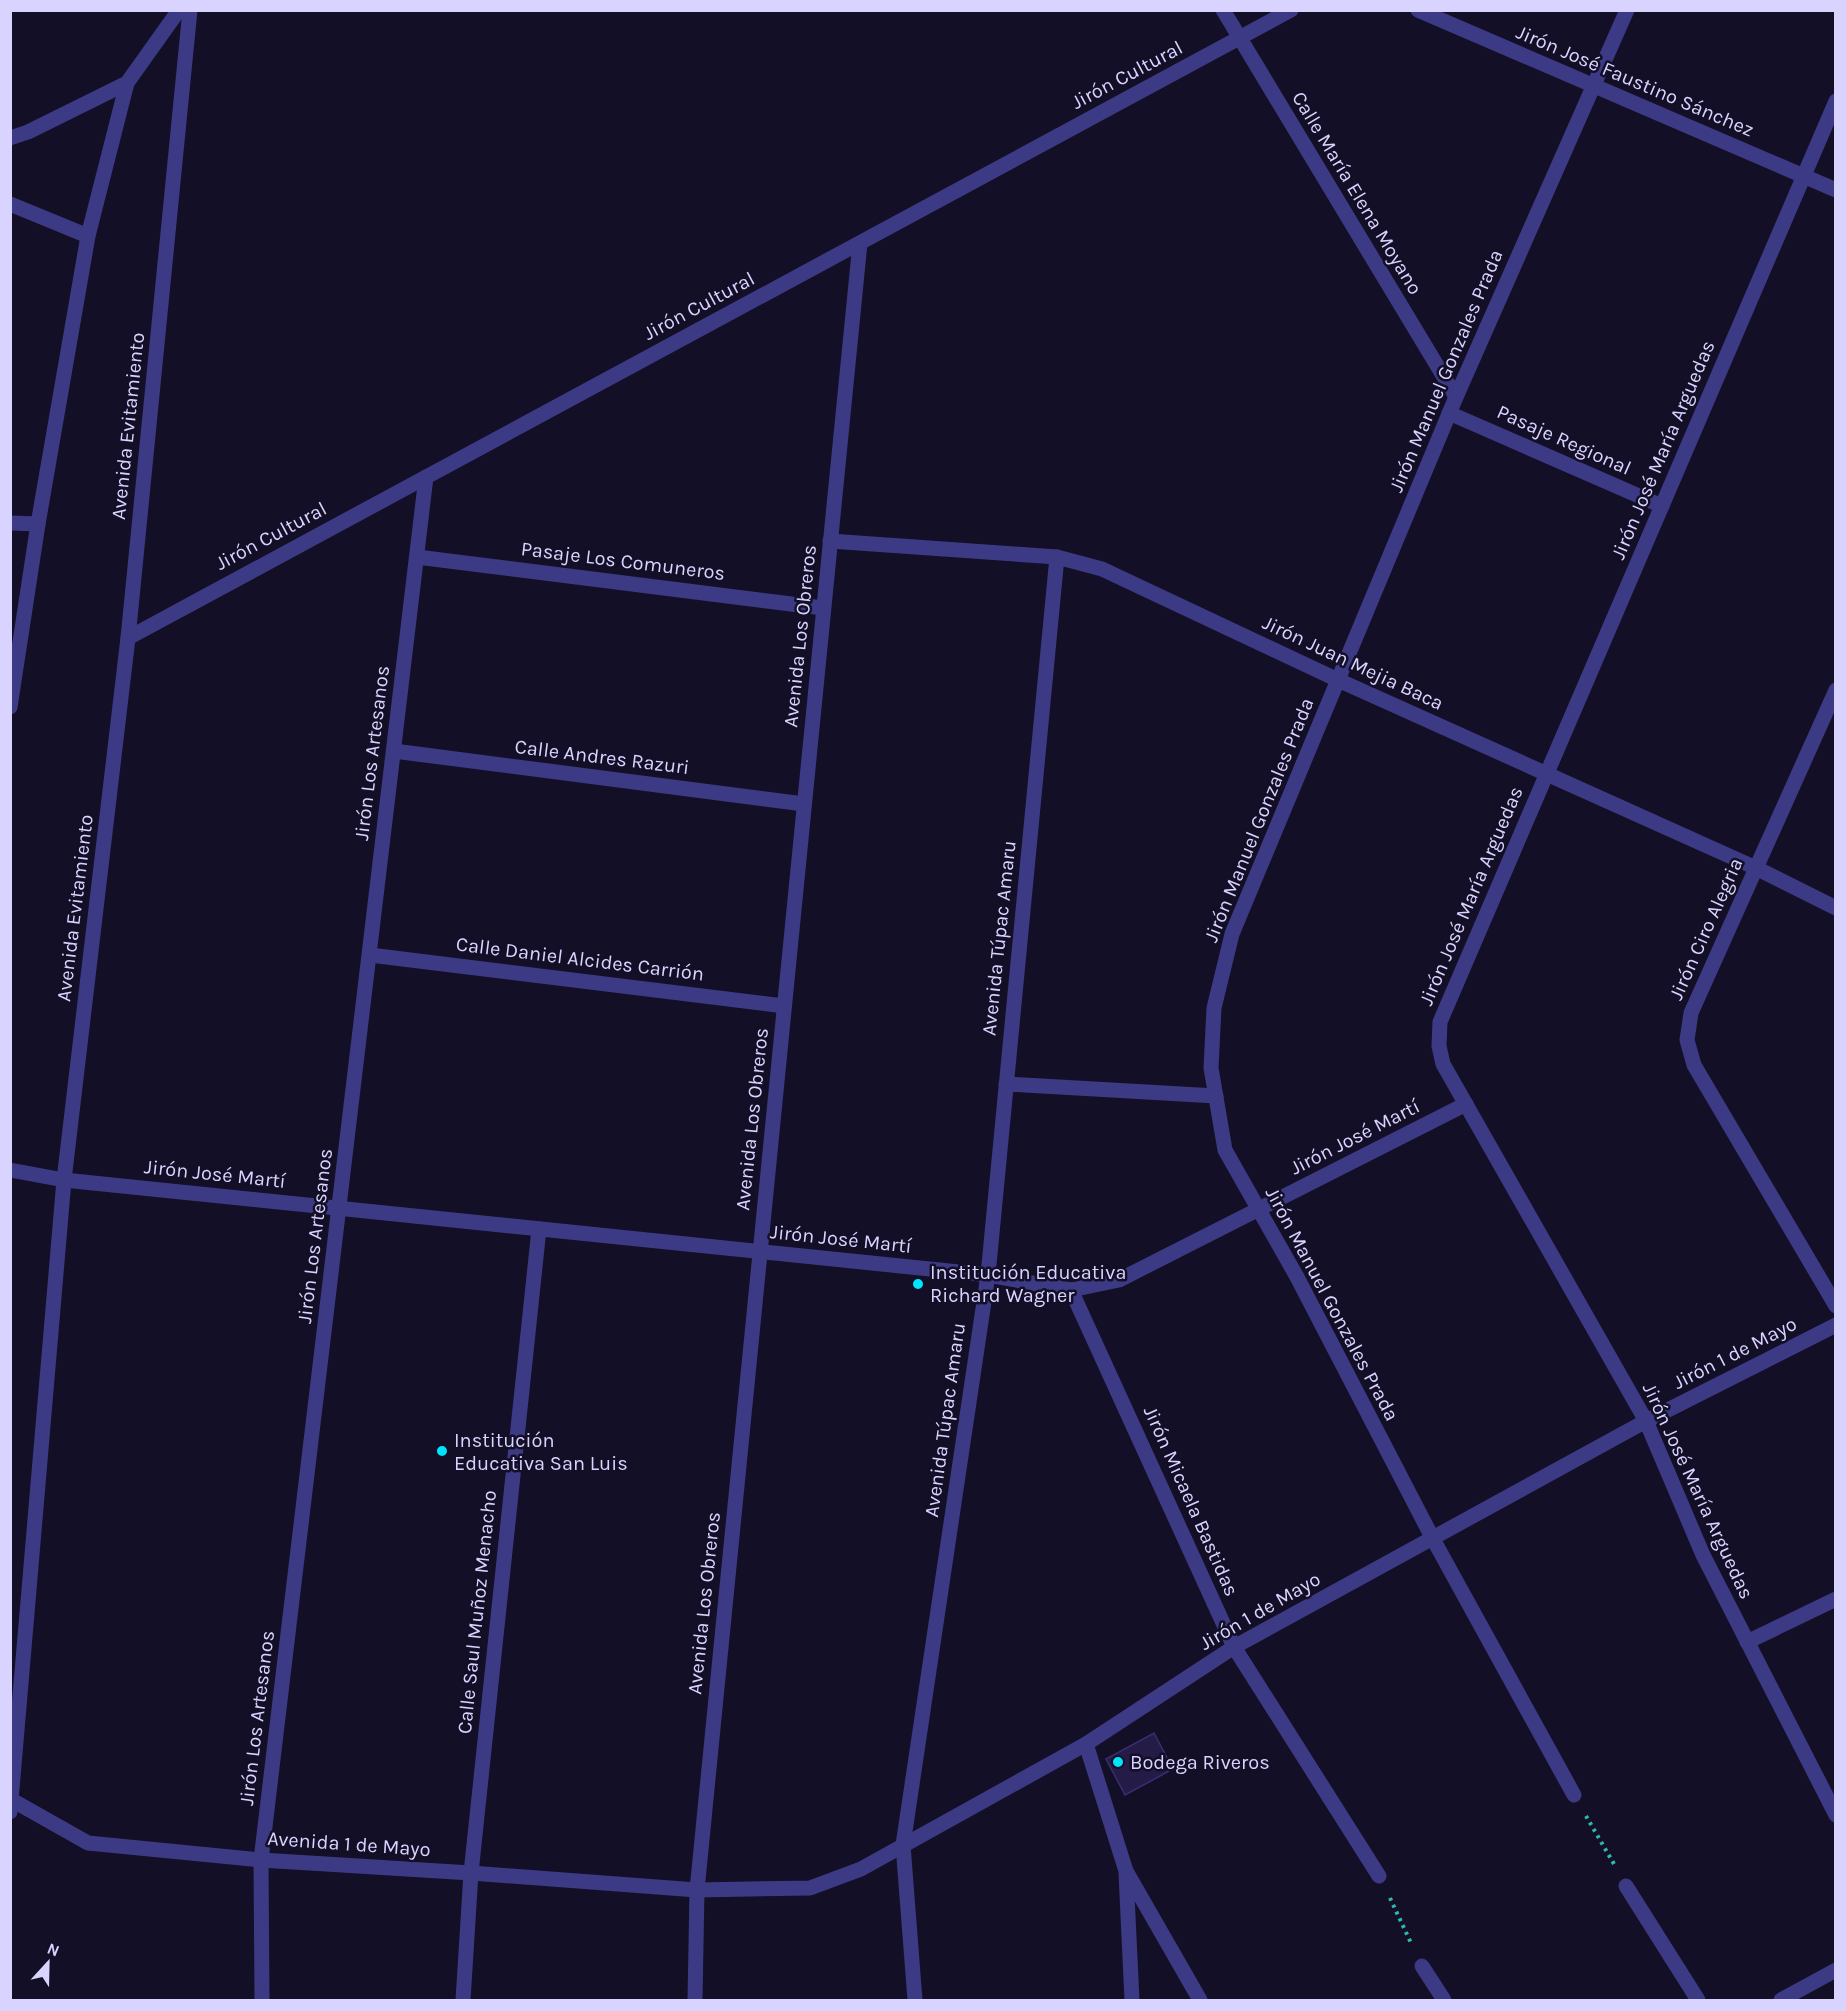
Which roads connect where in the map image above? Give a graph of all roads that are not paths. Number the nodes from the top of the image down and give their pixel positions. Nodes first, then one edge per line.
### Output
1 (178, 10) edge
2 (190, 10) edge
3 (1223, 10) edge
4 (1291, 10) edge
5 (1418, 10) edge
6 (1627, 10) edge
7 (1239, 38) junction
8 (127, 83) junction
9 (1594, 86) junction
10 (1836, 101) edge
11 (10, 138) edge
12 (1803, 176) junction
13 (1836, 190) edge
14 (10, 204) edge
15 (88, 236) junction
16 (860, 243) junction
17 (1456, 397) junction
18 (1449, 413) junction
19 (426, 477) junction
20 (1662, 506) junction
21 (10, 523) edge
22 (38, 524) junction
23 (830, 541) junction
24 (1057, 556) junction
25 (417, 557) junction
26 (823, 608) junction
27 (128, 638) junction
28 (1338, 680) junction
29 (1836, 690) edge
30 (10, 707) edge
31 (394, 751) junction
32 (1547, 774) junction
33 (804, 804) junction
34 (1756, 868) junction
35 (1836, 908) edge
36 (370, 955) junction
37 (784, 1005) junction
38 (1006, 1084) junction
39 (1216, 1096) junction
40 (1466, 1104) junction
41 (10, 1170) edge
42 (64, 1180) junction
43 (340, 1208) junction
44 (1259, 1210) junction
45 (539, 1228) junction
46 (760, 1251) junction
47 (988, 1275) junction
48 (1071, 1290) junction
49 (1836, 1306) edge
50 (1836, 1325) edge
51 (1646, 1421) junction
52 (1433, 1539) junction
53 (1836, 1599) edge
54 (1747, 1642) junction
55 (1234, 1647) junction
56 (1086, 1744) junction
57 (1574, 1795) road end
58 (11, 1803) edge
59 (1836, 1815) edge
60 (903, 1845) junction
61 (261, 1860) junction
62 (1125, 1871) junction
63 (471, 1873) junction
64 (1379, 1876) road end
65 (1626, 1886) road end
66 (697, 1890) junction
67 (1422, 1966) road end
68 (1836, 1970) edge
69 (262, 2001) edge
70 (463, 2001) edge
71 (695, 2001) edge
72 (915, 2001) edge
73 (1132, 2001) edge
74 (1200, 2001) edge
75 (1444, 2001) edge
76 (1698, 2001) edge
77 (1781, 2001) edge

1 - 8 street
2 - 27 street, Avenida Evitamiento
3 - 7 street, Calle María Elena Moyano
4 - 7 street, Jirón Cultural
5 - 9 street, Jirón José Faustino Sánchez
6 - 9 street, Jirón Manuel Gonzales Prada
7 - 16 street, Jirón Cultural
7 - 17 street, Calle María Elena Moyano
8 - 11 street
8 - 15 street
9 - 12 street, Jirón José Faustino Sánchez
9 - 17 street, Jirón Manuel Gonzales Prada
10 - 12 street, Jirón José María Arguedas
12 - 13 street, Jirón José Faustino Sánchez
12 - 20 street, Jirón José María Arguedas
14 - 15 street
15 - 22 street
16 - 19 street, Jirón Cultural
16 - 23 street, Avenida Los Obreros
17 - 18 street, Jirón Manuel Gonzales Prada
18 - 20 street, Pasaje Regional
18 - 28 street, Jirón Manuel Gonzales Prada
19 - 25 street, Jirón Los Artesanos
19 - 27 street, Jirón Cultural
20 - 32 street, Jirón José María Arguedas
21 - 22 street
22 - 30 street
23 - 24 street, Jirón Juan Mejia Baca
23 - 26 street, Avenida Los Obreros
24 - 28 street, Jirón Juan Mejia Baca
24 - 38 street, Avenida Túpac Amaru
25 - 26 street, Pasaje Los Comuneros
25 - 31 street, Jirón Los Artesanos
26 - 33 street, Avenida Los Obreros
27 - 42 street, Avenida Evitamiento
28 - 32 street, Jirón Juan Mejia Baca
28 - 39 street, Jirón Manuel Gonzales Prada
29 - 34 street, Jirón Ciro Alegria
31 - 33 street, Calle Andres Razuri
31 - 36 street, Jirón Los Artesanos
32 - 34 street, Jirón Juan Mejia Baca
32 - 40 street, Jirón José María Arguedas
33 - 37 street, Avenida Los Obreros
34 - 35 street, Jirón Juan Mejia Baca
34 - 49 street, Jirón Ciro Alegria
36 - 37 street, Calle Daniel Alcides Carrión
36 - 43 street, Jirón Los Artesanos
37 - 46 street, Avenida Los Obreros
38 - 39 street
38 - 47 street, Avenida Túpac Amaru
39 - 44 street, Jirón Manuel Gonzales Prada
40 - 44 street, Jirón José Martí
40 - 51 street, Jirón José María Arguedas
41 - 42 street, Jirón José Martí
42 - 43 street, Jirón José Martí
42 - 58 street, Avenida Evitamiento
43 - 45 street, Jirón José Martí
43 - 61 street, Jirón Los Artesanos
44 - 48 street, Jirón José Martí
44 - 52 street, Jirón Manuel Gonzales Prada
45 - 46 street, Jirón José Martí
45 - 63 street, Calle Saul Muñoz Menacho
46 - 47 street, Jirón José Martí
46 - 66 street, Avenida Los Obreros
47 - 48 street, Jirón José Martí
47 - 60 street, Avenida Túpac Amaru
48 - 55 street, Jirón Micaela Bastidas
50 - 51 street, Jirón 1 de Mayo
51 - 52 street, Jirón 1 de Mayo
51 - 54 street, Jirón José María Arguedas
52 - 55 street, Jirón 1 de Mayo
52 - 57 street, Jirón Manuel Gonzales Prada
53 - 54 street
54 - 59 street, Jirón José María Arguedas
55 - 56 street, Jirón 1 de Mayo
55 - 64 street, Jirón Micaela Bastidas
56 - 60 street, Jirón 1 de Mayo
56 - 62 street
58 - 61 street, Avenida 1 de Mayo
60 - 66 street, Jirón 1 de Mayo
60 - 72 street, Avenida Túpac Amaru
61 - 63 street, Avenida 1 de Mayo
61 - 69 street, Jirón Los Artesanos
62 - 73 street
62 - 74 street
63 - 66 street, Avenida 1 de Mayo
63 - 70 street, Calle Saul Muñoz Menacho
65 - 76 street
66 - 71 street, Avenida Los Obreros
67 - 75 street
68 - 77 street

